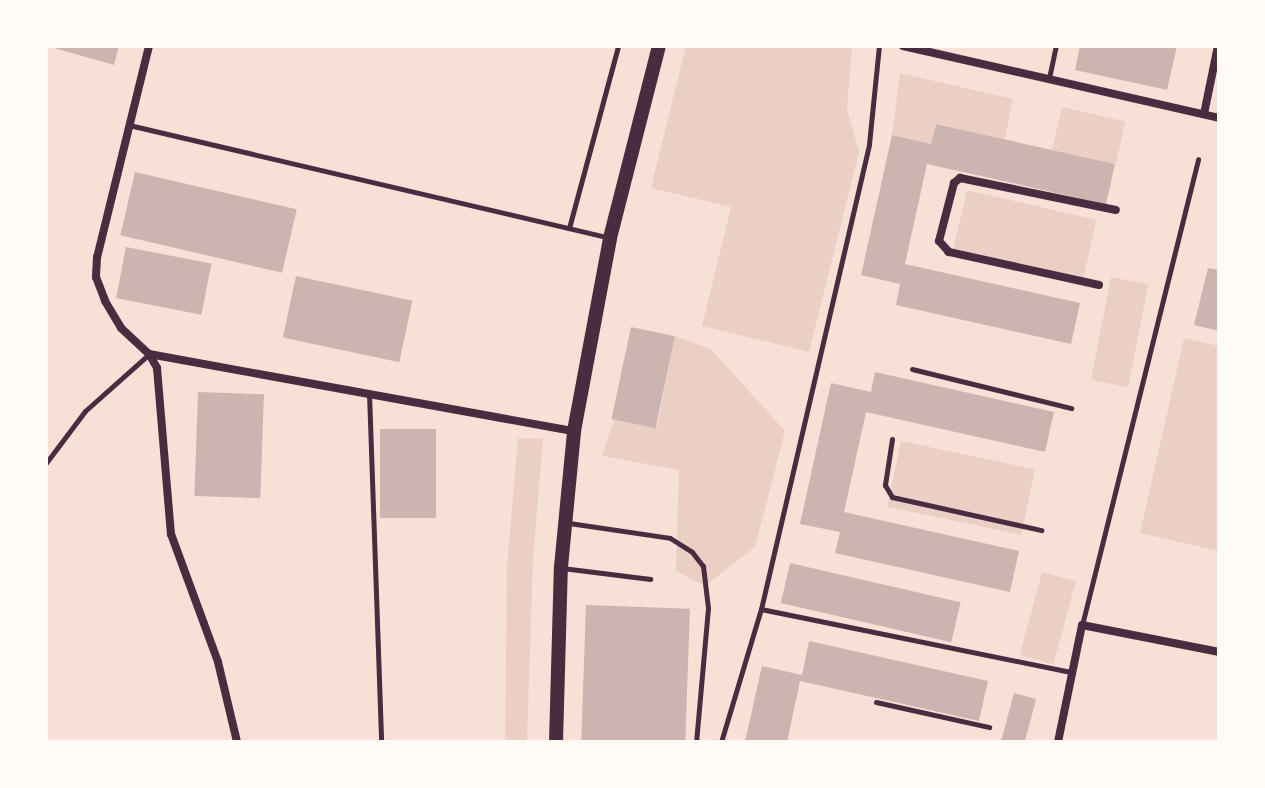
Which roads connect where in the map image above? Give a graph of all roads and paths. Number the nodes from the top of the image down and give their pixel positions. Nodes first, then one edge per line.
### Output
1 (149, 46) edge
2 (618, 46) edge
3 (659, 46) edge
4 (879, 46) edge
5 (903, 46) edge
6 (1056, 46) edge
7 (1218, 46) edge
8 (1049, 78) junction
9 (1204, 114) junction
10 (1219, 118) edge
11 (129, 125) junction
12 (1198, 159) dead end
13 (1116, 210) dead end
14 (569, 228) junction
15 (610, 238) junction
16 (1099, 285) dead end
17 (149, 354) junction
18 (912, 369) dead end
19 (369, 392) junction
20 (1071, 408) dead end
21 (574, 431) junction
22 (892, 439) dead end
23 (46, 463) edge
24 (565, 523) junction
25 (1041, 530) dead end
26 (561, 567) junction
27 (650, 579) dead end
28 (761, 609) junction
29 (1082, 625) junction
30 (1219, 652) edge
31 (1071, 672) junction
32 (876, 702) dead end
33 (989, 727) dead end
34 (237, 742) edge
35 (381, 742) edge
36 (556, 742) edge
37 (696, 742) edge
38 (721, 742) edge
39 (1058, 742) edge

1 - 11 street
2 - 14 lane
3 - 15 main road
4 - 28 lane
5 - 8 street
6 - 8 lane
7 - 9 street
8 - 9 street
9 - 10 street
11 - 14 lane
11 - 17 street
12 - 29 lane
13 - 16 street
14 - 15 lane
15 - 21 main road
17 - 19 street
17 - 23 lane
17 - 34 street
18 - 20 lane
19 - 21 street
19 - 35 lane
21 - 24 main road
22 - 25 lane
24 - 26 main road
24 - 37 lane
26 - 27 lane
26 - 36 main road
28 - 31 lane
28 - 38 lane
29 - 30 street
29 - 31 street
31 - 39 street
32 - 33 lane

